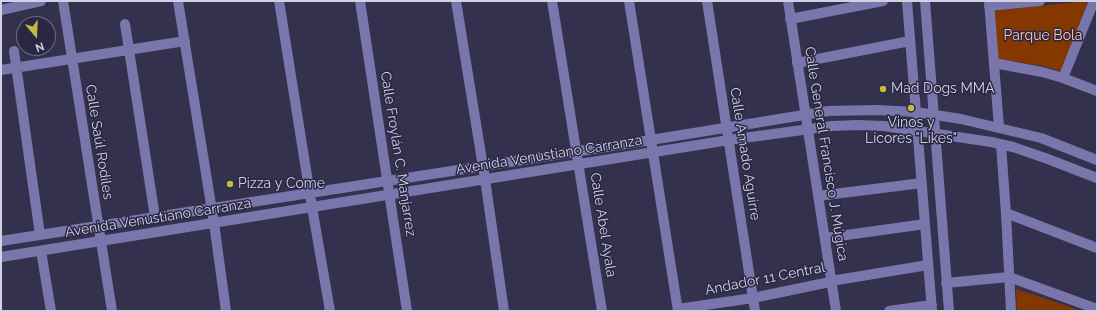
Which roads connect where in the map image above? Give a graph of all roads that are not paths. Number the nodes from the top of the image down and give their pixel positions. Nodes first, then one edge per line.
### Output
1 (41, 1) edge
2 (63, 1) edge
3 (178, 1) edge
4 (279, 1) edge
5 (360, 1) edge
6 (456, 1) edge
7 (552, 1) edge
8 (629, 1) edge
9 (707, 1) edge
10 (788, 1) edge
11 (907, 1) edge
12 (925, 1) edge
13 (1040, 1) edge
14 (1094, 1) edge
15 (886, 4) edge
16 (989, 4) edge
17 (1, 10) edge
18 (790, 19) junction
19 (125, 24) dead end
20 (185, 41) junction
21 (910, 41) junction
22 (129, 50) junction
23 (14, 51) dead end
24 (72, 59) junction
25 (797, 63) junction
26 (994, 63) junction
27 (16, 68) junction
28 (1, 70) edge
29 (1063, 78) junction
30 (1097, 91) edge
31 (916, 112) junction
32 (805, 114) junction
33 (933, 114) junction
34 (999, 127) junction
35 (727, 128) junction
36 (807, 128) junction
37 (917, 131) junction
38 (935, 133) junction
39 (651, 140) junction
40 (729, 140) junction
41 (1000, 144) junction
42 (577, 151) junction
43 (654, 152) junction
44 (1097, 160) edge
45 (579, 164) junction
46 (482, 166) junction
47 (1097, 178) edge
48 (484, 180) junction
49 (388, 181) junction
50 (922, 183) junction
51 (310, 193) junction
52 (391, 194) junction
53 (818, 196) junction
54 (312, 207) junction
55 (212, 208) junction
56 (1006, 213) junction
57 (155, 217) junction
58 (214, 223) junction
59 (925, 224) junction
60 (98, 226) junction
61 (40, 235) junction
62 (825, 238) junction
63 (1, 241) edge
64 (100, 241) junction
65 (1097, 248) edge
66 (41, 251) junction
67 (1, 257) edge
68 (928, 265) junction
69 (1009, 277) junction
70 (832, 281) junction
71 (946, 283) junction
72 (753, 298) junction
73 (932, 308) edge
74 (1097, 309) edge
75 (678, 310) edge
76 (51, 311) edge
77 (112, 311) edge
78 (226, 311) edge
79 (330, 311) edge
80 (408, 311) edge
81 (504, 311) edge
82 (602, 311) edge
83 (755, 311) edge
84 (836, 311) edge
85 (889, 311) edge
86 (949, 311) edge
87 (1011, 311) edge

1 - 17 street
2 - 24 street, Calle Saúl Rodiles
3 - 20 street
4 - 51 street
5 - 49 street, Calle Froylán C. Manjarrez
6 - 46 street
7 - 42 street, Calle Abel Ayala
8 - 39 street
9 - 35 street, Calle Amado Aguirre
10 - 18 street, Calle General Francisco J. Múgica
11 - 21 street
12 - 33 street
13 - 16 street
14 - 29 street
15 - 18 street
16 - 26 street
18 - 25 street, Calle General Francisco J. Múgica
19 - 22 street
20 - 22 street
20 - 55 street
21 - 25 street
21 - 31 street
22 - 24 street
22 - 57 street
23 - 27 street
24 - 27 street
24 - 60 street, Calle Saúl Rodiles
25 - 32 street, Calle General Francisco J. Múgica
26 - 29 street
26 - 34 street
27 - 28 street
27 - 61 street
29 - 30 street
31 - 32 street, Avenida Venustiano Carranza
31 - 33 street, Avenida Venustiano Carranza
31 - 37 street
32 - 35 street, Avenida Venustiano Carranza
32 - 36 street, Calle General Francisco J. Múgica
33 - 34 street, Avenida Venustiano Carranza
33 - 38 street
34 - 44 street, Avenida Venustiano Carranza
35 - 39 street, Avenida Venustiano Carranza
35 - 40 street, Calle Amado Aguirre
36 - 37 street, Avenida Venustiano Carranza
36 - 40 street, Avenida Venustiano Carranza
36 - 53 street, Calle General Francisco J. Múgica
37 - 38 street, Avenida Venustiano Carranza
37 - 50 street
38 - 41 street, Avenida Venustiano Carranza
38 - 71 street
39 - 42 street, Avenida Venustiano Carranza
39 - 43 street
40 - 43 street, Avenida Venustiano Carranza
40 - 72 street, Calle Amado Aguirre
41 - 47 street, Avenida Venustiano Carranza
41 - 56 street
42 - 45 street, Calle Abel Ayala
42 - 46 street, Avenida Venustiano Carranza
43 - 45 street, Avenida Venustiano Carranza
43 - 75 street
45 - 48 street, Avenida Venustiano Carranza
45 - 82 street, Calle Abel Ayala
46 - 48 street
46 - 49 street, Avenida Venustiano Carranza
48 - 52 street, Avenida Venustiano Carranza
48 - 81 street
49 - 51 street, Avenida Venustiano Carranza
49 - 52 street, Calle Froylán C. Manjarrez
50 - 53 street
50 - 59 street
51 - 54 street
51 - 55 street, Avenida Venustiano Carranza
52 - 54 street, Avenida Venustiano Carranza
52 - 80 street, Calle Froylán C. Manjarrez
53 - 62 street, Calle General Francisco J. Múgica
54 - 58 street, Avenida Venustiano Carranza
54 - 79 street
55 - 57 street, Avenida Venustiano Carranza
55 - 58 street
56 - 65 street
56 - 69 street
57 - 60 street, Avenida Venustiano Carranza
58 - 64 street, Avenida Venustiano Carranza
58 - 78 street
59 - 62 street
59 - 68 street
60 - 61 street, Avenida Venustiano Carranza
60 - 64 street, Calle Saúl Rodiles
61 - 63 street, Avenida Venustiano Carranza
62 - 70 street, Calle General Francisco J. Múgica
64 - 66 street, Avenida Venustiano Carranza
64 - 77 street, Calle Saúl Rodiles
66 - 67 street, Avenida Venustiano Carranza
66 - 76 street
68 - 70 street, Andador 11 Central
68 - 73 street
69 - 71 street
69 - 74 street
69 - 87 street
70 - 72 street, Andador 11 Central
70 - 84 street, Calle General Francisco J. Múgica
71 - 86 street
72 - 75 street, Andador 11 Central
72 - 83 street, Calle Amado Aguirre
73 - 85 street

